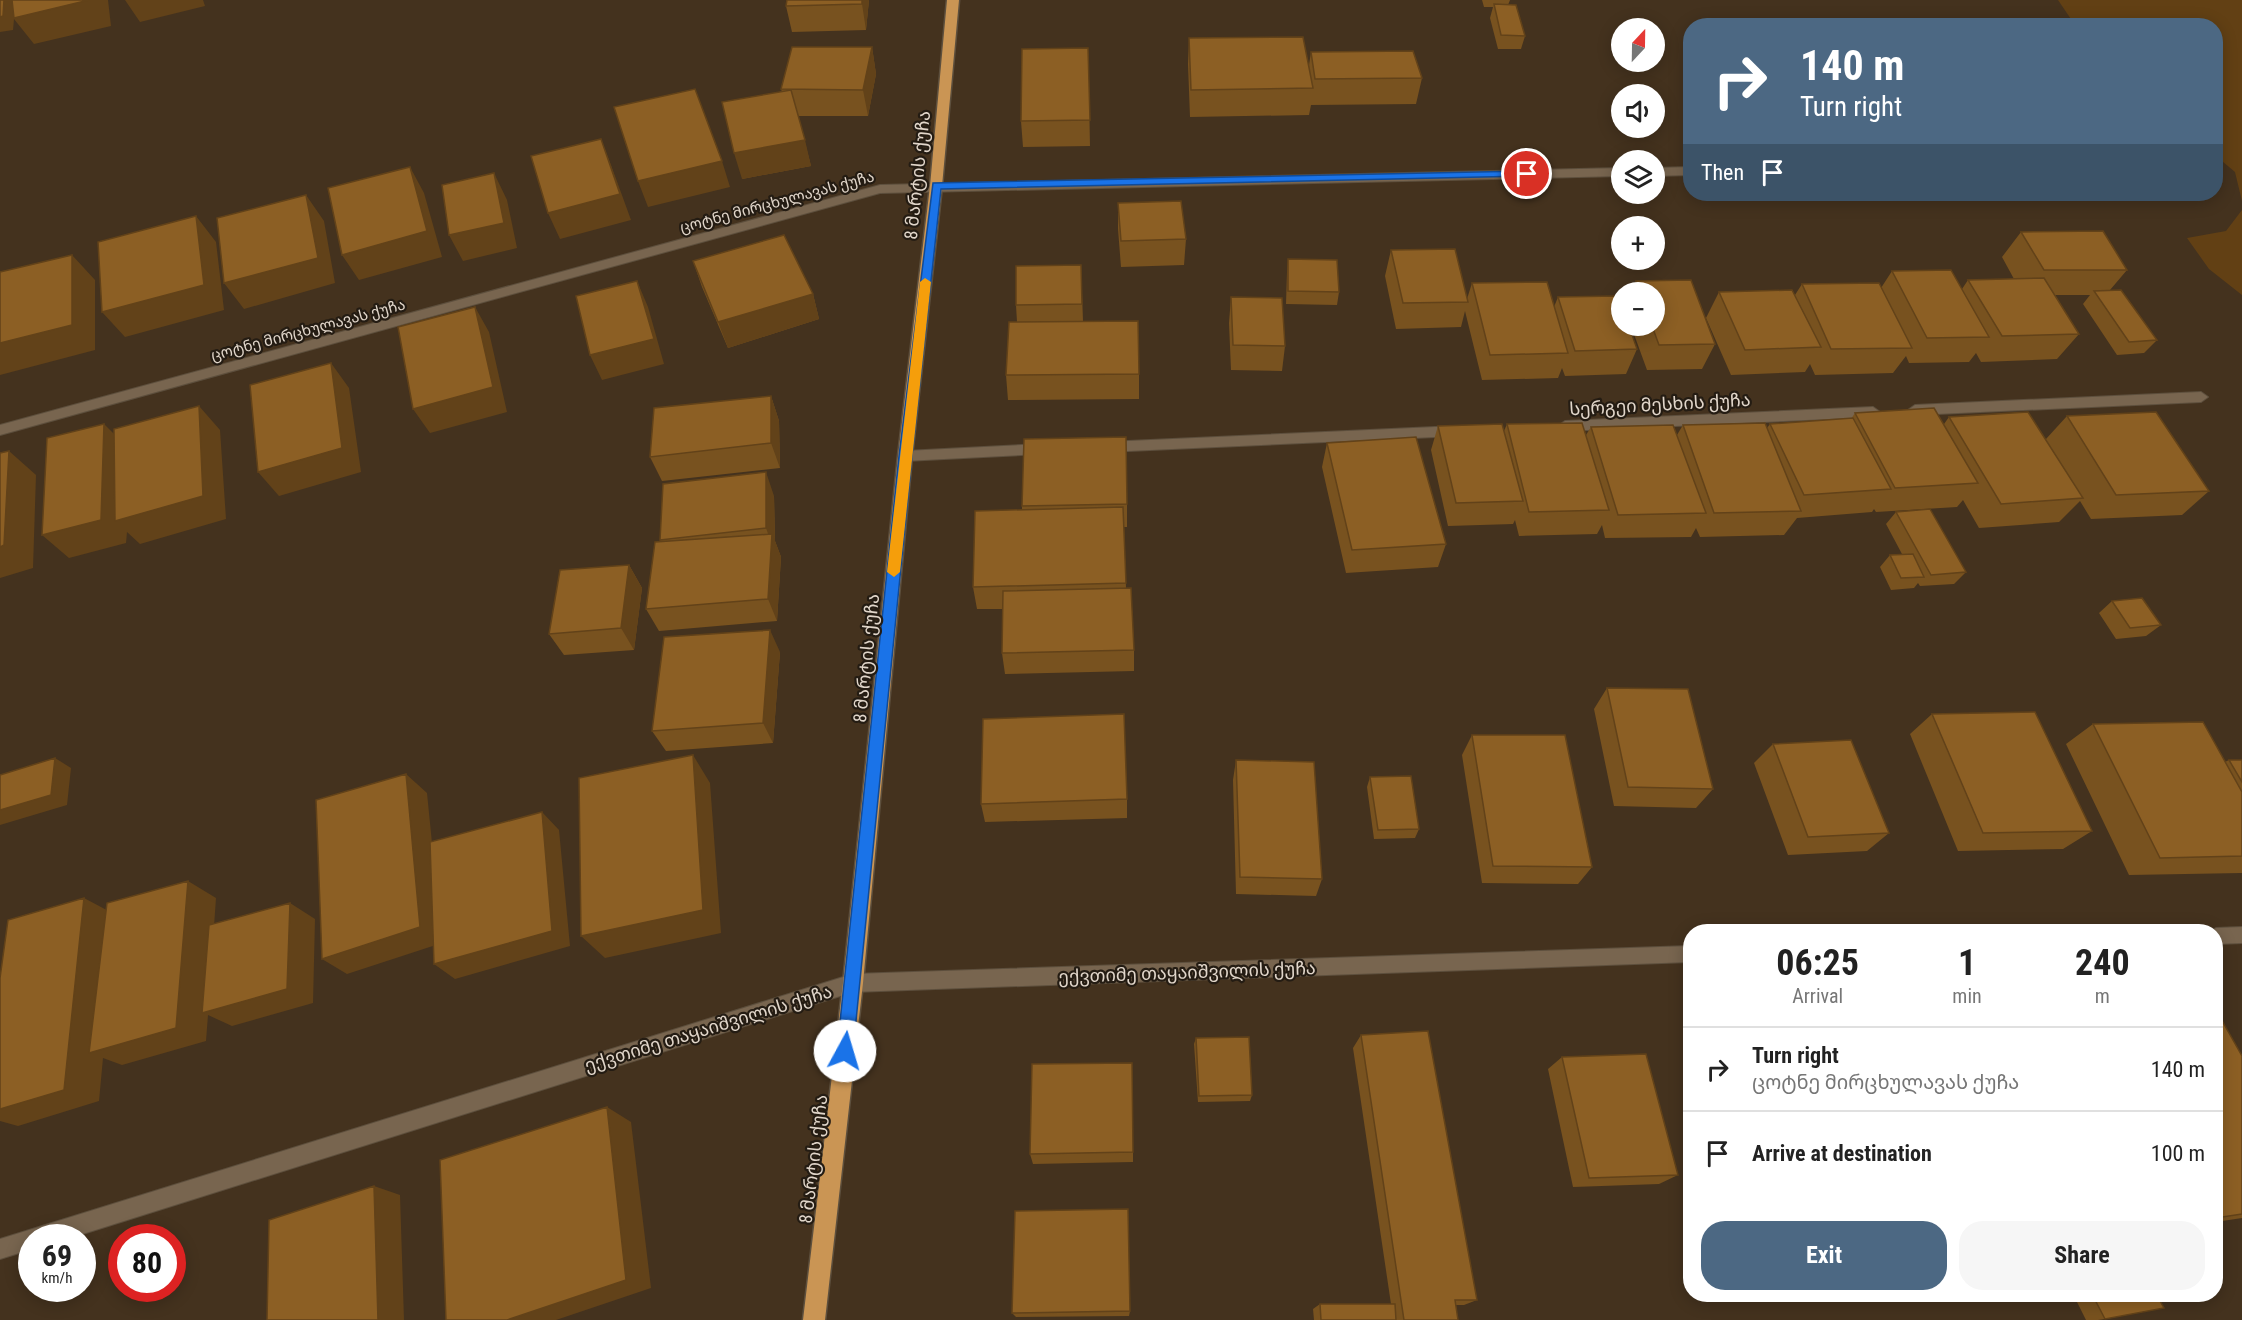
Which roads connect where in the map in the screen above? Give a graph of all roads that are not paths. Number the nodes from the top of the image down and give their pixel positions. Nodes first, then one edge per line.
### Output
1 (952, 0) edge
2 (1683, 171) edge
3 (1611, 172) edge
4 (1665, 172) edge
5 (936, 186) junction
6 (2201, 397) dead end
7 (1547, 427) edge
8 (0, 429) edge
9 (1476, 430) edge
10 (1095, 447) edge
11 (1060, 449) edge
12 (905, 456) junction
13 (2242, 935) edge
14 (2223, 936) edge
15 (1683, 954) edge
16 (853, 983) junction
17 (83, 1224) edge
18 (18, 1243) edge
19 (0, 1249) edge
20 (814, 1320) edge

1 - 5 highway, 8 მარტის ქუჩა
2 - 4 street
3 - 5 street, ცოტნე მირცხულავას ქუჩა
5 - 8 street, ცოტნე მირცხულავას ქუჩა
5 - 12 highway, 8 მარტის ქუჩა
6 - 7 street, სერგეი მესხის ქუჩა
9 - 10 street
11 - 12 street
12 - 16 highway, 8 მარტის ქუჩა
13 - 14 street
15 - 16 street, ექვთიმე თაყაიშვილის ქუჩა
16 - 17 street, ექვთიმე თაყაიშვილის ქუჩა
16 - 20 highway, 8 მარტის ქუჩა
18 - 19 street

